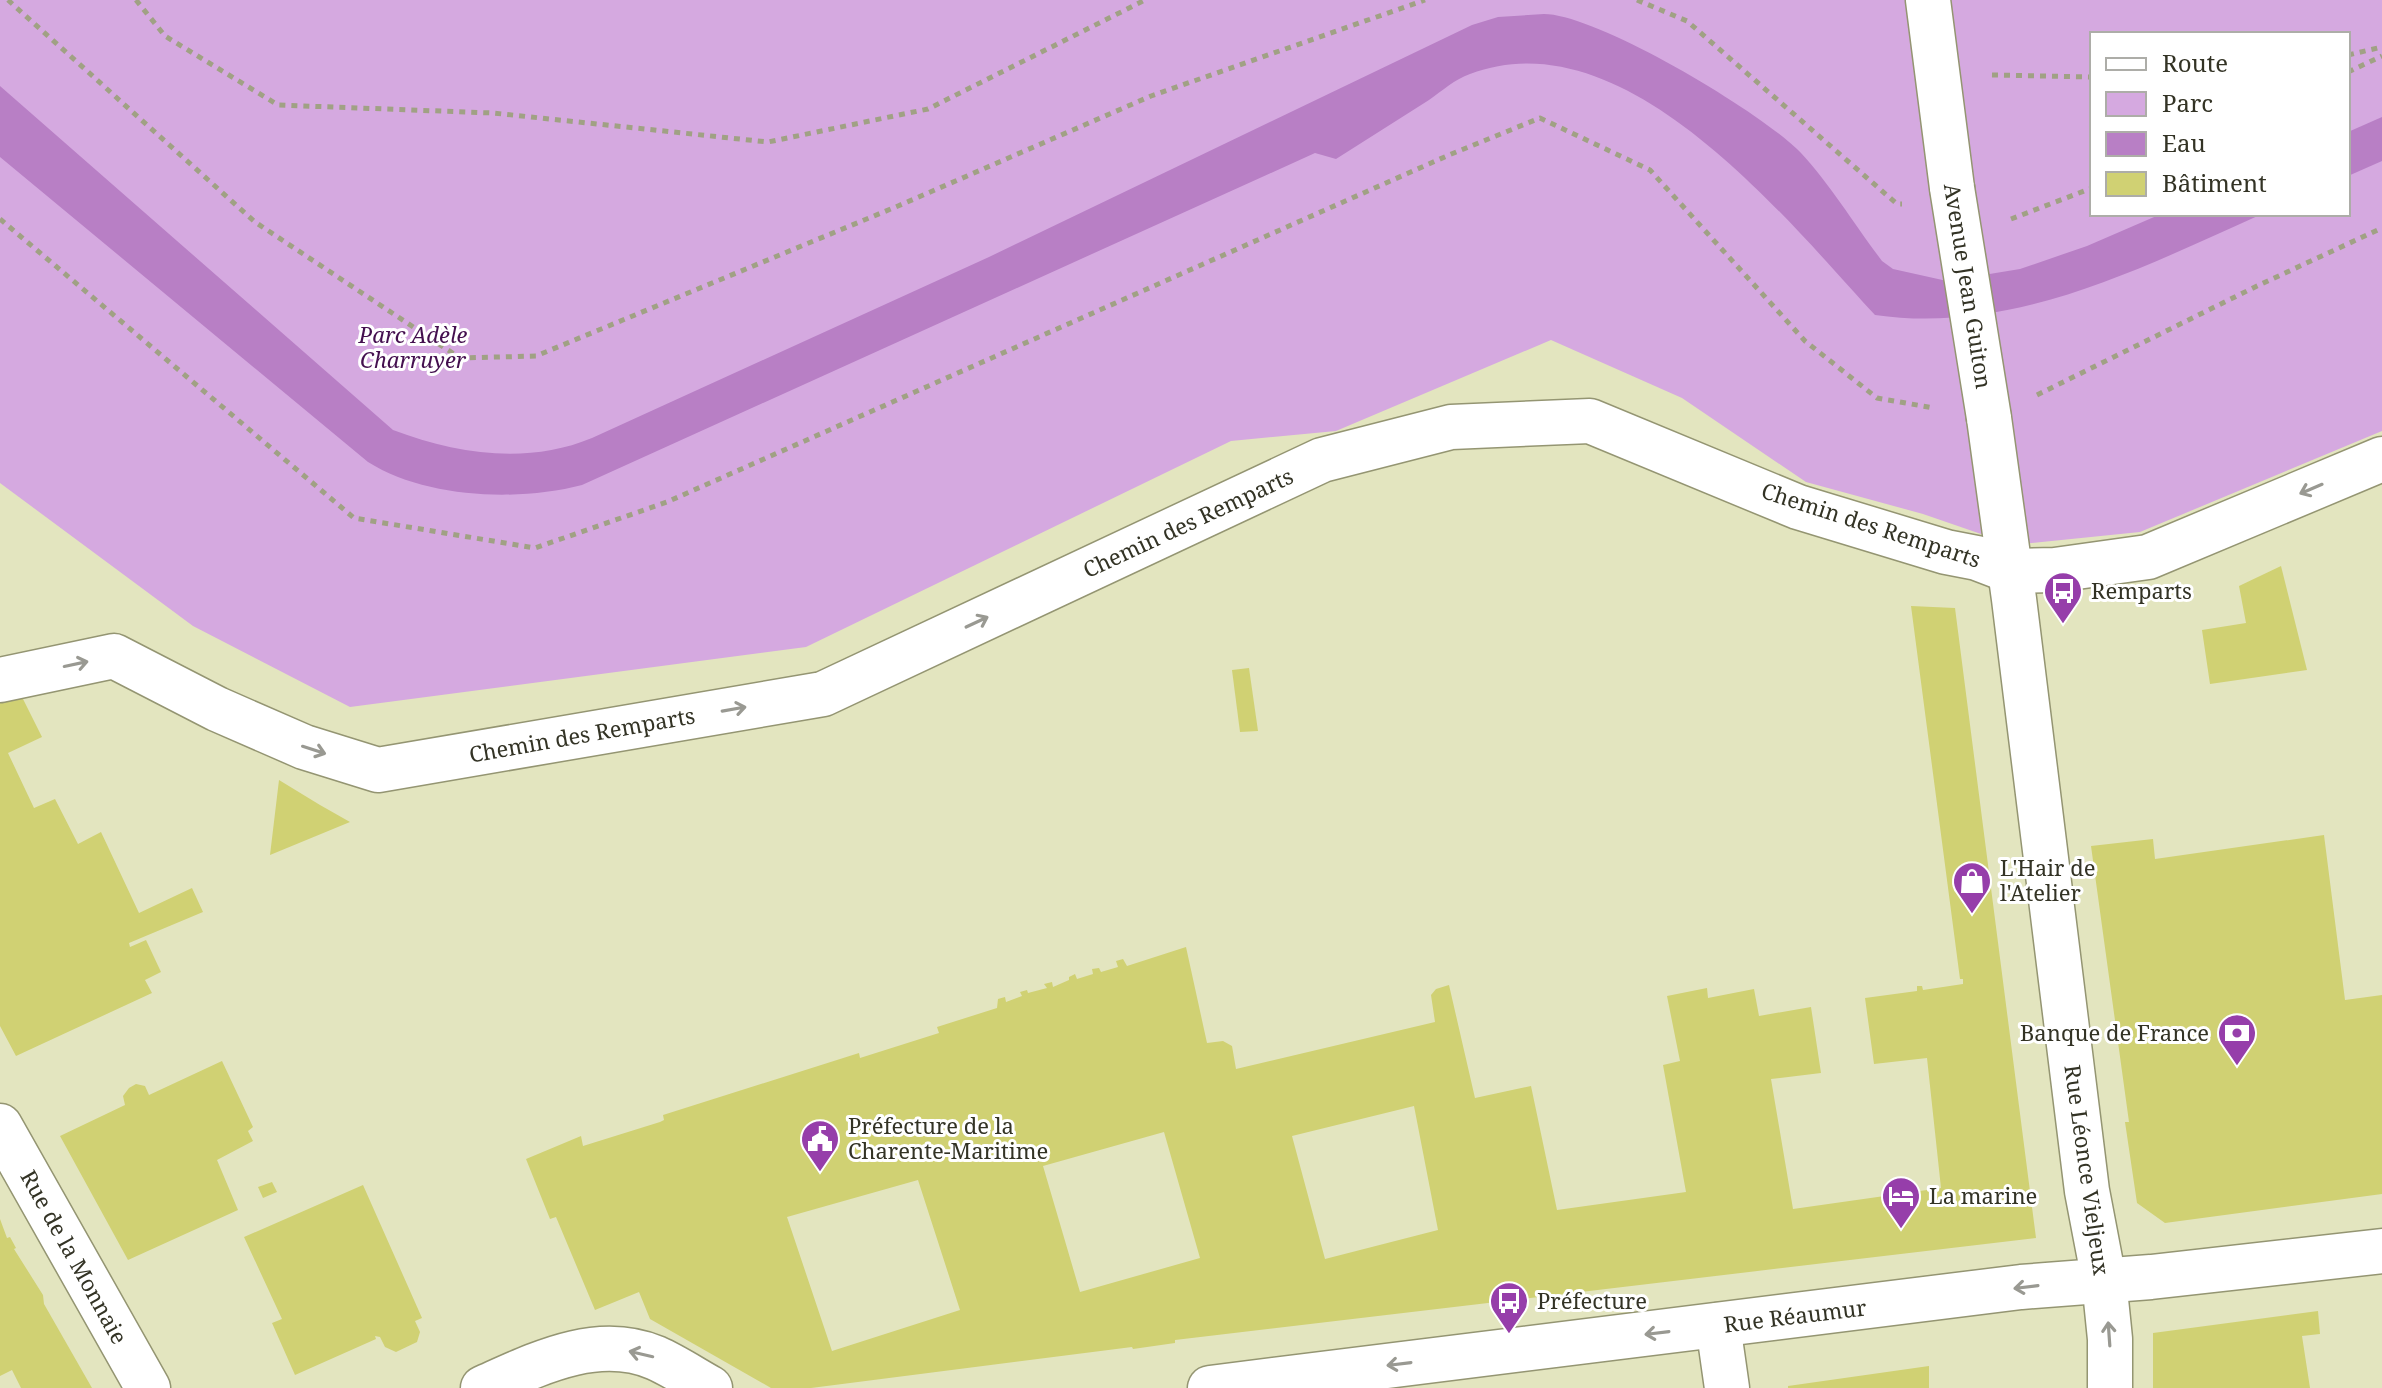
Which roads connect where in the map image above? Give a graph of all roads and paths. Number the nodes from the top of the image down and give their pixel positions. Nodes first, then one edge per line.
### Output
1 (8, 0) edge
2 (136, 0) edge
3 (1145, 0) edge
4 (1425, 0) edge
5 (1637, 0) edge
6 (1646, 0) edge
7 (1928, 0) edge
8 (1651, 6) junction
9 (2382, 47) edge
10 (2350, 55) edge
11 (2382, 56) edge
12 (2350, 71) edge
13 (1939, 74) junction
14 (2090, 77) edge
15 (2090, 189) edge
16 (1897, 204) dead end
17 (0, 219) edge
18 (2012, 219) dead end
19 (2382, 228) edge
20 (1989, 418) junction
21 (2382, 459) edge
22 (2011, 571) junction
23 (0, 680) edge
24 (0, 1126) edge
25 (2382, 1251) edge
26 (2104, 1280) junction
27 (1718, 1325) junction
28 (1330, 1381) edge
29 (148, 1388) edge
30 (483, 1388) edge
31 (710, 1388) edge
32 (1210, 1388) edge
33 (1727, 1388) edge
34 (2110, 1388) edge

1 - 4 path
2 - 3 path
5 - 8 path
6 - 8 path
7 - 13 street, Avenue Jean Guiton
8 - 16 path
9 - 10 path
11 - 12 path
13 - 14 path
13 - 20 street, Avenue Jean Guiton, bridge
15 - 18 path
17 - 20 path
19 - 20 path
20 - 22 street, Avenue Jean Guiton
21 -> 22 street, Chemin des Remparts
23 -> 22 street, Chemin des Remparts
22 - 26 street, Rue Léonce Vieljeux
24 - 29 street, Rue de la Monnaie
25 - 26 street, Rue Réaumur
26 -> 27 street, Rue Réaumur
34 -> 26 street, Rue Léonce Vieljeux
27 -> 28 street, Rue Réaumur
27 - 33 street
28 - 32 street, Rue Réaumur
31 -> 30 street

